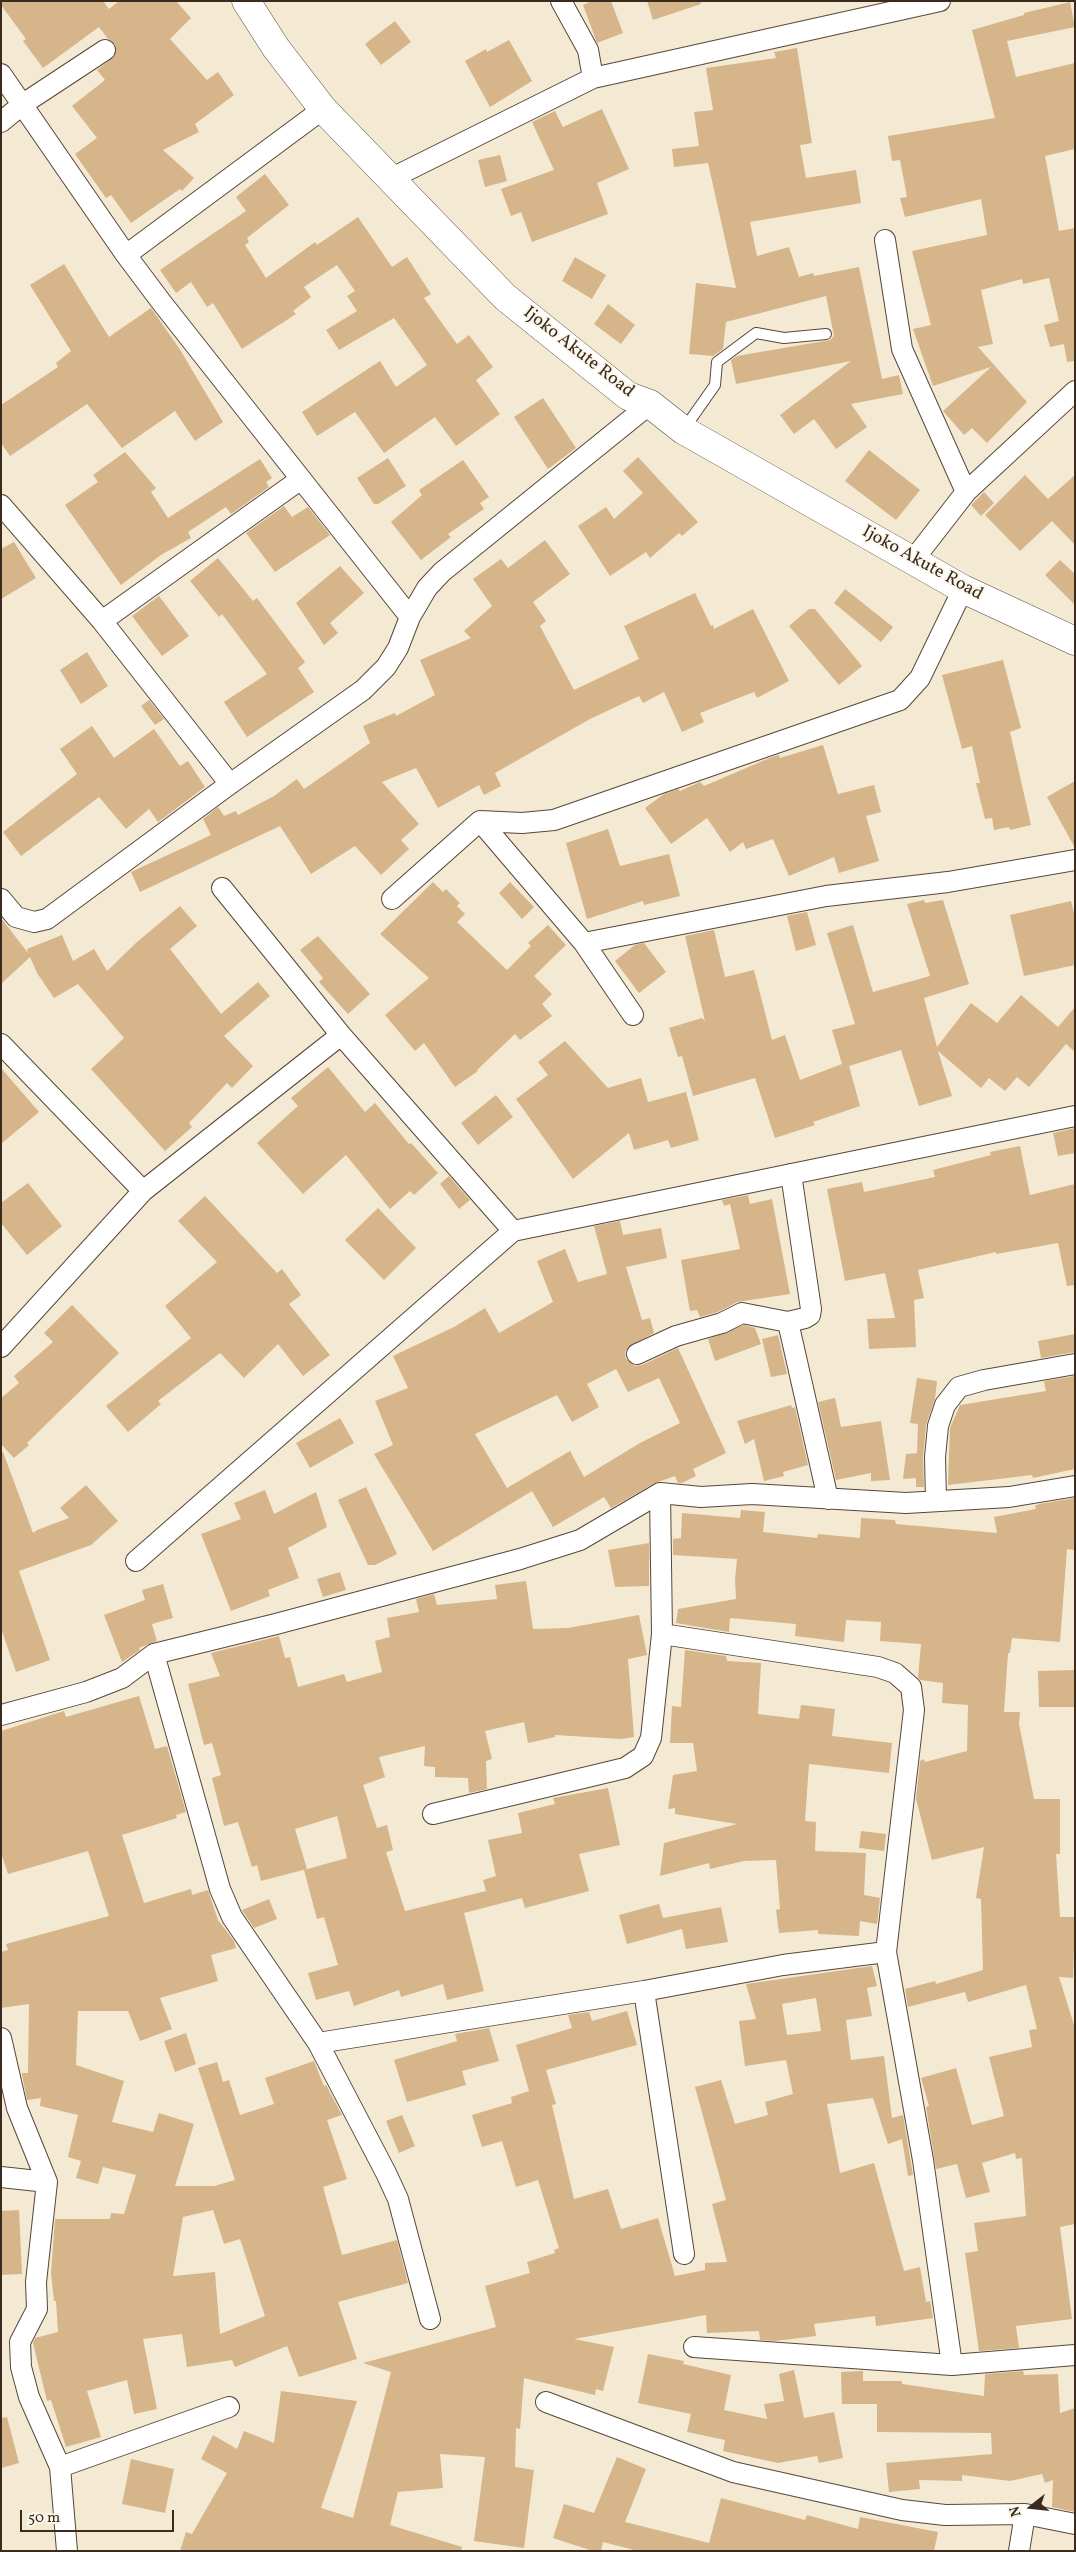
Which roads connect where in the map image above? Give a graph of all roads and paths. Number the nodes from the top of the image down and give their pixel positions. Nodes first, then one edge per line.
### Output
1 (246, 1) edge
2 (562, 1) edge
3 (940, 1) edge
4 (105, 50) dead end
5 (1, 74) edge
6 (593, 78) junction
7 (23, 104) junction
8 (323, 109) junction
9 (1, 122) edge
10 (392, 178) junction
11 (885, 240) dead end
12 (126, 255) junction
13 (826, 334) dead end
14 (1075, 391) edge
15 (650, 404) junction
16 (683, 430) junction
17 (301, 479) junction
18 (966, 492) junction
19 (1, 505) edge
20 (914, 559) junction
21 (963, 589) junction
22 (410, 617) junction
23 (102, 621) junction
24 (1075, 641) edge
25 (230, 784) junction
26 (480, 821) junction
27 (1075, 860) edge
28 (222, 888) dead end
29 (392, 898) dead end
30 (1, 899) edge
31 (584, 943) junction
32 (633, 1015) dead end
33 (340, 1035) junction
34 (1, 1044) edge
35 (1075, 1116) edge
36 (791, 1174) junction
37 (142, 1191) junction
38 (513, 1230) junction
39 (788, 1322) junction
40 (1, 1348) edge
41 (637, 1354) dead end
42 (1075, 1364) edge
43 (1075, 1486) edge
44 (660, 1493) junction
45 (828, 1499) junction
46 (936, 1500) junction
47 (136, 1561) dead end
48 (662, 1634) junction
49 (154, 1654) junction
50 (1, 1714) edge
51 (433, 1814) dead end
52 (886, 1952) junction
53 (644, 1990) junction
54 (1, 2038) edge
55 (318, 2043) junction
56 (1, 2178) edge
57 (47, 2182) junction
58 (684, 2254) dead end
59 (430, 2319) dead end
60 (694, 2347) dead end
61 (1075, 2355) edge
62 (952, 2365) junction
63 (546, 2402) dead end
64 (229, 2407) dead end
65 (60, 2467) junction
66 (1025, 2514) junction
67 (1075, 2524) edge
68 (67, 2551) edge
69 (1019, 2551) edge

1 - 8 main road, Ijoko Akute Road
2 - 6 street
3 - 6 street
4 - 7 street
5 - 7 street
6 - 10 street
7 - 9 street
7 - 12 street
8 - 10 main road, Ijoko Akute Road
8 - 12 street
10 - 15 main road, Ijoko Akute Road
11 - 18 street
12 - 17 street
13 - 16 lane
14 - 18 street
15 - 16 main road, Ijoko Akute Road
15 - 22 street
16 - 20 main road, Ijoko Akute Road
17 - 22 street
17 - 23 street
18 - 20 street
19 - 23 street
20 - 21 main road, Ijoko Akute Road
21 - 24 main road, Ijoko Akute Road
21 - 26 street
22 - 25 street
23 - 25 street
25 - 30 street
26 - 29 street
26 - 31 street
27 - 31 street
28 - 33 street
31 - 32 street
33 - 37 street
33 - 38 street
34 - 37 street
35 - 36 street
36 - 38 street
36 - 39 street
37 - 40 street
38 - 47 street
39 - 41 street
39 - 45 street
42 - 46 street
43 - 46 street
44 - 45 street
44 - 48 street
44 - 49 street
45 - 46 street
48 - 51 street
48 - 52 street
49 - 50 street
49 - 55 street
52 - 53 street
52 - 62 street
53 - 55 street
53 - 58 street
54 - 57 street
55 - 59 street
56 - 57 street
57 - 65 street
60 - 62 street
61 - 62 street
63 - 66 street
64 - 65 street
65 - 68 street
66 - 67 street
66 - 69 street

